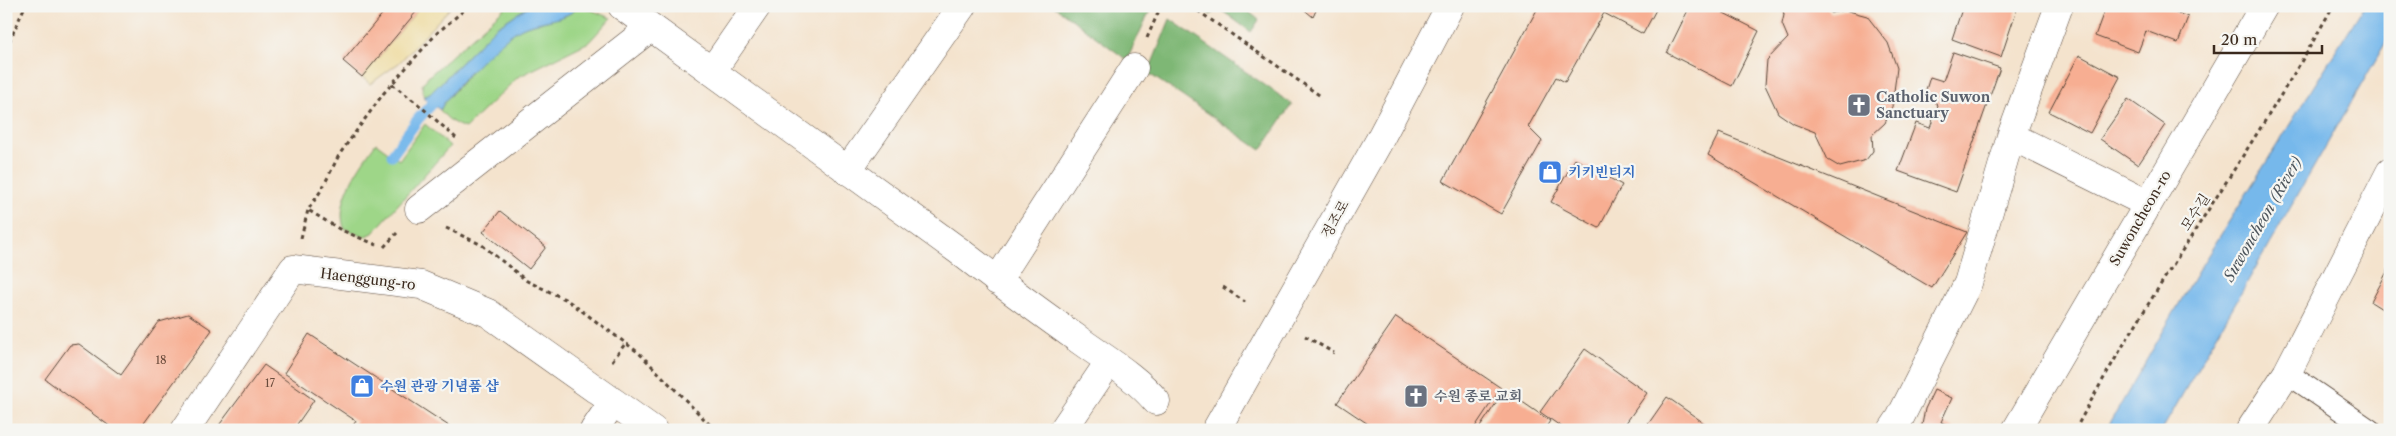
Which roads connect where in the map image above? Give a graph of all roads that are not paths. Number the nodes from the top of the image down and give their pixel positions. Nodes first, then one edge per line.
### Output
1 (622, 6) edge
2 (757, 6) edge
3 (962, 6) edge
4 (1450, 6) edge
5 (2059, 6) edge
6 (2264, 6) edge
7 (650, 28) junction
8 (1134, 68) dead end
9 (712, 71) junction
10 (2012, 136) junction
11 (847, 171) junction
12 (2390, 172) edge
13 (2148, 204) junction
14 (411, 218) road end
15 (997, 281) junction
16 (1109, 362) junction
17 (2287, 373) junction
18 (1156, 401) dead end
19 (613, 402) junction
20 (185, 430) edge
21 (594, 430) edge
22 (653, 430) edge
23 (1062, 430) edge
24 (1216, 430) edge
25 (1892, 430) edge
26 (2016, 430) edge
27 (2250, 430) edge
28 (2370, 430) edge

1 - 7 street
2 - 9 street
3 - 11 street
4 - 24 street, 정조로
5 - 10 street
6 - 13 street, Suwoncheon-ro
7 - 9 street
7 - 14 street
8 - 15 street
9 - 11 street
10 - 13 street
10 - 25 street
11 - 15 street
12 - 17 street
13 - 26 street, Suwoncheon-ro
15 - 16 street
16 - 18 street
16 - 23 street
17 - 27 street
17 - 28 lane
19 - 20 street, Haenggung-ro
19 - 21 street
19 - 22 street, Haenggung-ro

